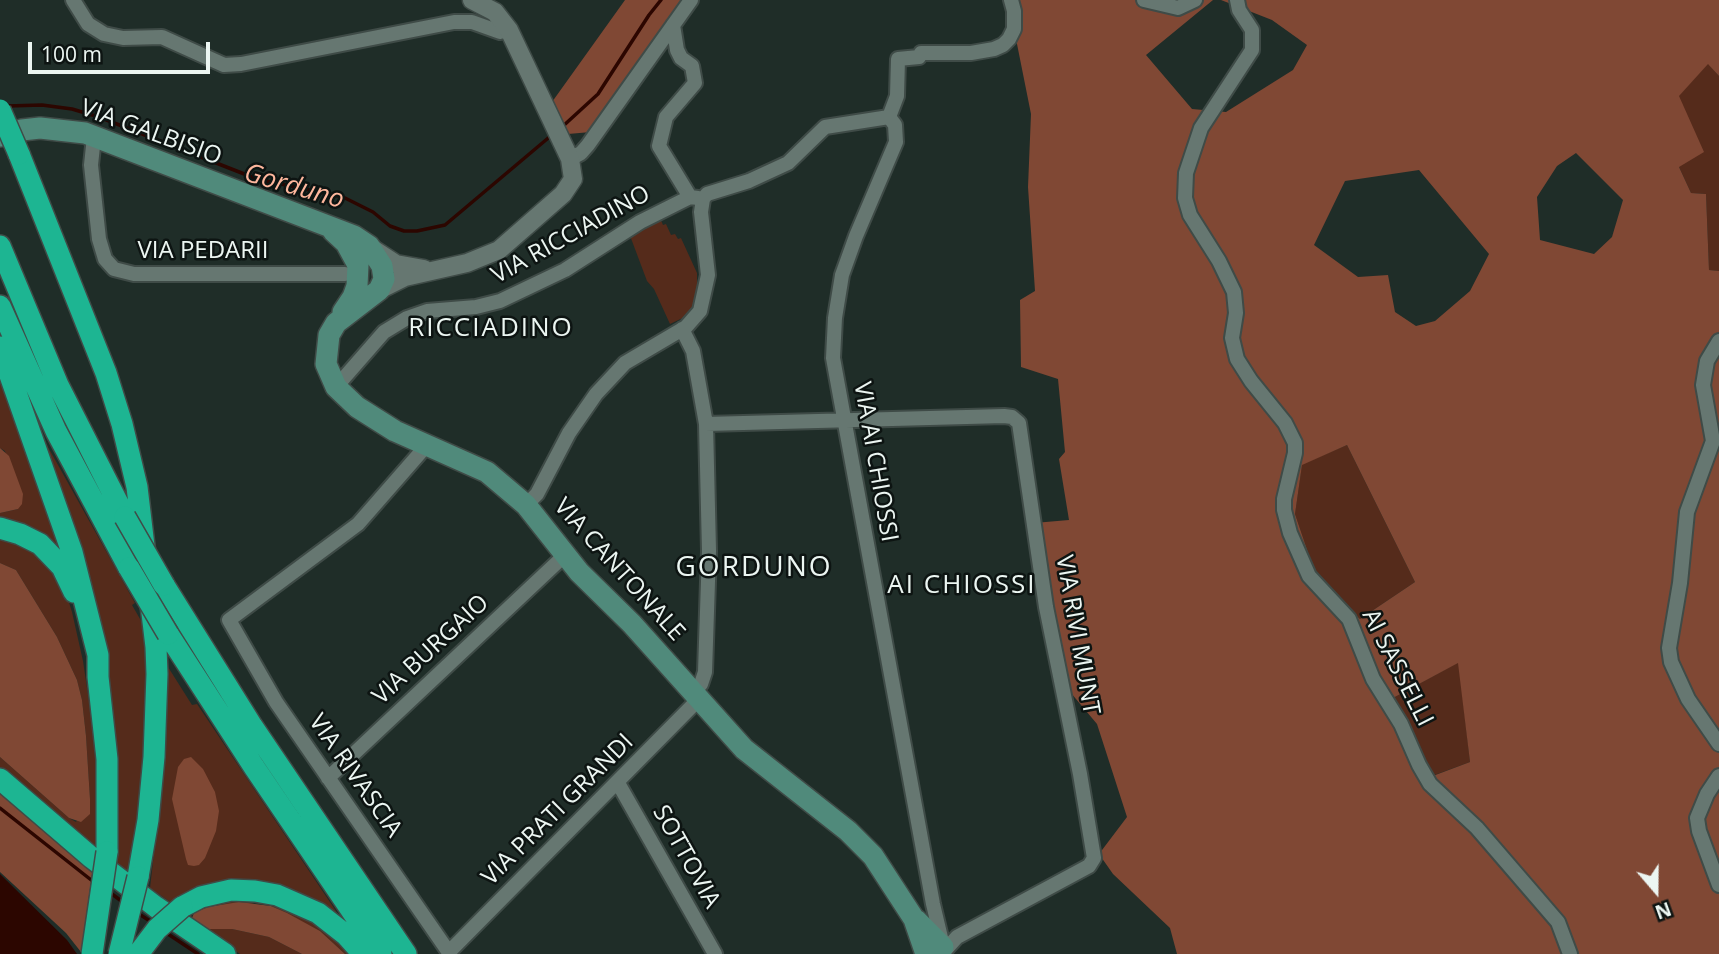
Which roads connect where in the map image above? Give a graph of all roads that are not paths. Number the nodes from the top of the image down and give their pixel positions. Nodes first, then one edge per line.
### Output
1 (73, 0) edge
2 (472, 0) edge
3 (691, 0) edge
4 (1011, 0) edge
5 (1144, 0) edge
6 (1195, 0) edge
7 (1237, 0) edge
8 (673, 25) junction
9 (509, 30) junction
10 (0, 110) edge
11 (889, 117) junction
12 (0, 136) edge
13 (94, 137) junction
14 (569, 157) junction
15 (696, 198) junction
16 (333, 232) junction
17 (0, 246) edge
18 (369, 246) junction
19 (345, 274) dead end
20 (395, 278) junction
21 (353, 297) junction
22 (0, 306) edge
23 (336, 323) junction
24 (682, 329) junction
25 (1719, 341) edge
26 (0, 347) edge
27 (336, 387) junction
28 (844, 420) junction
29 (706, 424) junction
30 (427, 445) junction
31 (526, 505) junction
32 (0, 528) edge
33 (565, 555) junction
34 (98, 677) junction
35 (695, 696) junction
36 (1719, 744) edge
37 (1719, 776) edge
38 (328, 778) junction
39 (0, 779) edge
40 (618, 783) junction
41 (1719, 885) edge
42 (933, 904) junction
43 (914, 919) junction
44 (939, 951) edge
45 (450, 953) edge
46 (92, 954) edge
47 (119, 954) edge
48 (138, 954) edge
49 (225, 954) edge
50 (363, 954) edge
51 (381, 954) edge
52 (407, 954) edge
53 (715, 954) edge
54 (1570, 954) edge

1 - 9 street
2 - 9 street
3 - 8 street
4 - 11 street
5 - 6 street
7 - 54 street, AI SASSELLI
8 - 14 street
8 - 15 street
9 - 14 street
10 - 47 highway, bridge
11 - 15 street, VIA RICCIADINO
11 - 28 street, VIA AI CHIOSSI
12 - 13 main road, VIA GALBISIO
13 - 16 main road, VIA GALBISIO
13 - 19 street, VIA PEDARII
14 - 20 street
15 - 24 street
15 - 27 street, VIA RICCIADINO
16 - 18 main road, VIA GALBISIO
16 - 20 street
16 - 21 main road
17 - 52 highway, bridge
18 - 20 main road
18 - 20 street
20 - 21 street
20 - 23 main road
21 - 23 main road
22 - 51 highway, bridge
23 - 27 main road
24 - 29 street
24 - 31 street
25 - 36 street
26 - 34 highway
27 - 30 main road, VIA CANTONALE
28 - 29 street
28 - 42 street, VIA AI CHIOSSI
28 - 44 street, VIA RIVI MUNT
29 - 35 street
30 - 31 main road, VIA CANTONALE
30 - 38 street, VIA RIVASCIA
31 - 33 main road, VIA CANTONALE
32 - 34 highway
33 - 35 main road, VIA CANTONALE
33 - 38 street, VIA BURGAIO
34 - 46 highway, bridge
35 - 40 street, VIA PRATI GRANDI
35 - 43 main road, VIA CANTONALE
37 - 41 street
38 - 45 street, VIA RIVASCIA
39 - 49 highway
40 - 45 street, VIA PRATI GRANDI
40 - 53 street, SOTTOVIA
42 - 43 street
42 - 44 street, VIA AI CHIOSSI
43 - 44 main road, VIA CANTONALE
48 - 50 highway, bridge

